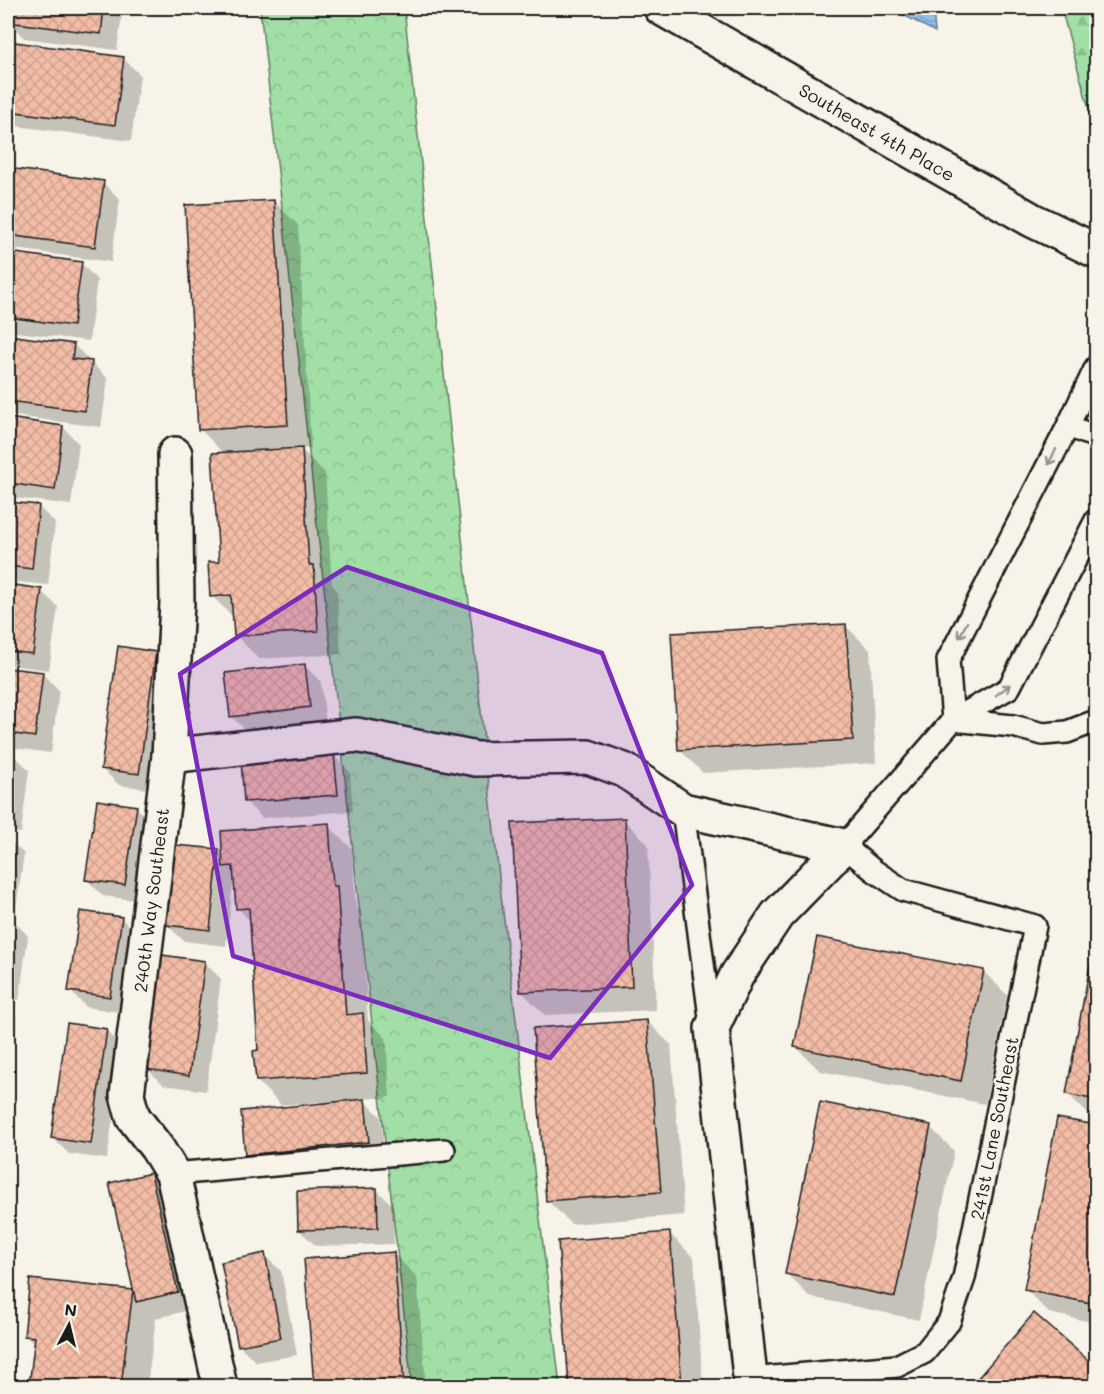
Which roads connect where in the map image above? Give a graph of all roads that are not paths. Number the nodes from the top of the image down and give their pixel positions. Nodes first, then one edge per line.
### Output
1 (661, 8) edge
2 (1096, 251) edge
3 (1096, 367) edge
4 (1068, 426) junction
5 (1096, 437) edge
6 (175, 454) dead end
7 (1096, 520) edge
8 (953, 720) junction
9 (1096, 722) edge
10 (170, 756) junction
11 (683, 810) junction
12 (844, 846) junction
13 (712, 1028) junction
14 (444, 1150) dead end
15 (173, 1174) junction
16 (751, 1383) edge
17 (220, 1386) edge

1 - 2 street, Southeast 4th Place
3 - 4 lane
4 - 5 lane
4 -> 8 lane
6 - 10 street, 240th Way Southeast
8 -> 7 lane
8 - 9 lane
8 - 12 lane
10 - 11 street, 241st Lane Southeast
10 - 15 street, 240th Way Southeast
11 - 12 street, 241st Lane Southeast
11 - 13 lane
12 - 13 street
12 - 16 lane, 241st Lane Southeast
13 - 16 street, 241st Lane Southeast
14 - 15 lane
15 - 17 street, 240th Way Southeast

